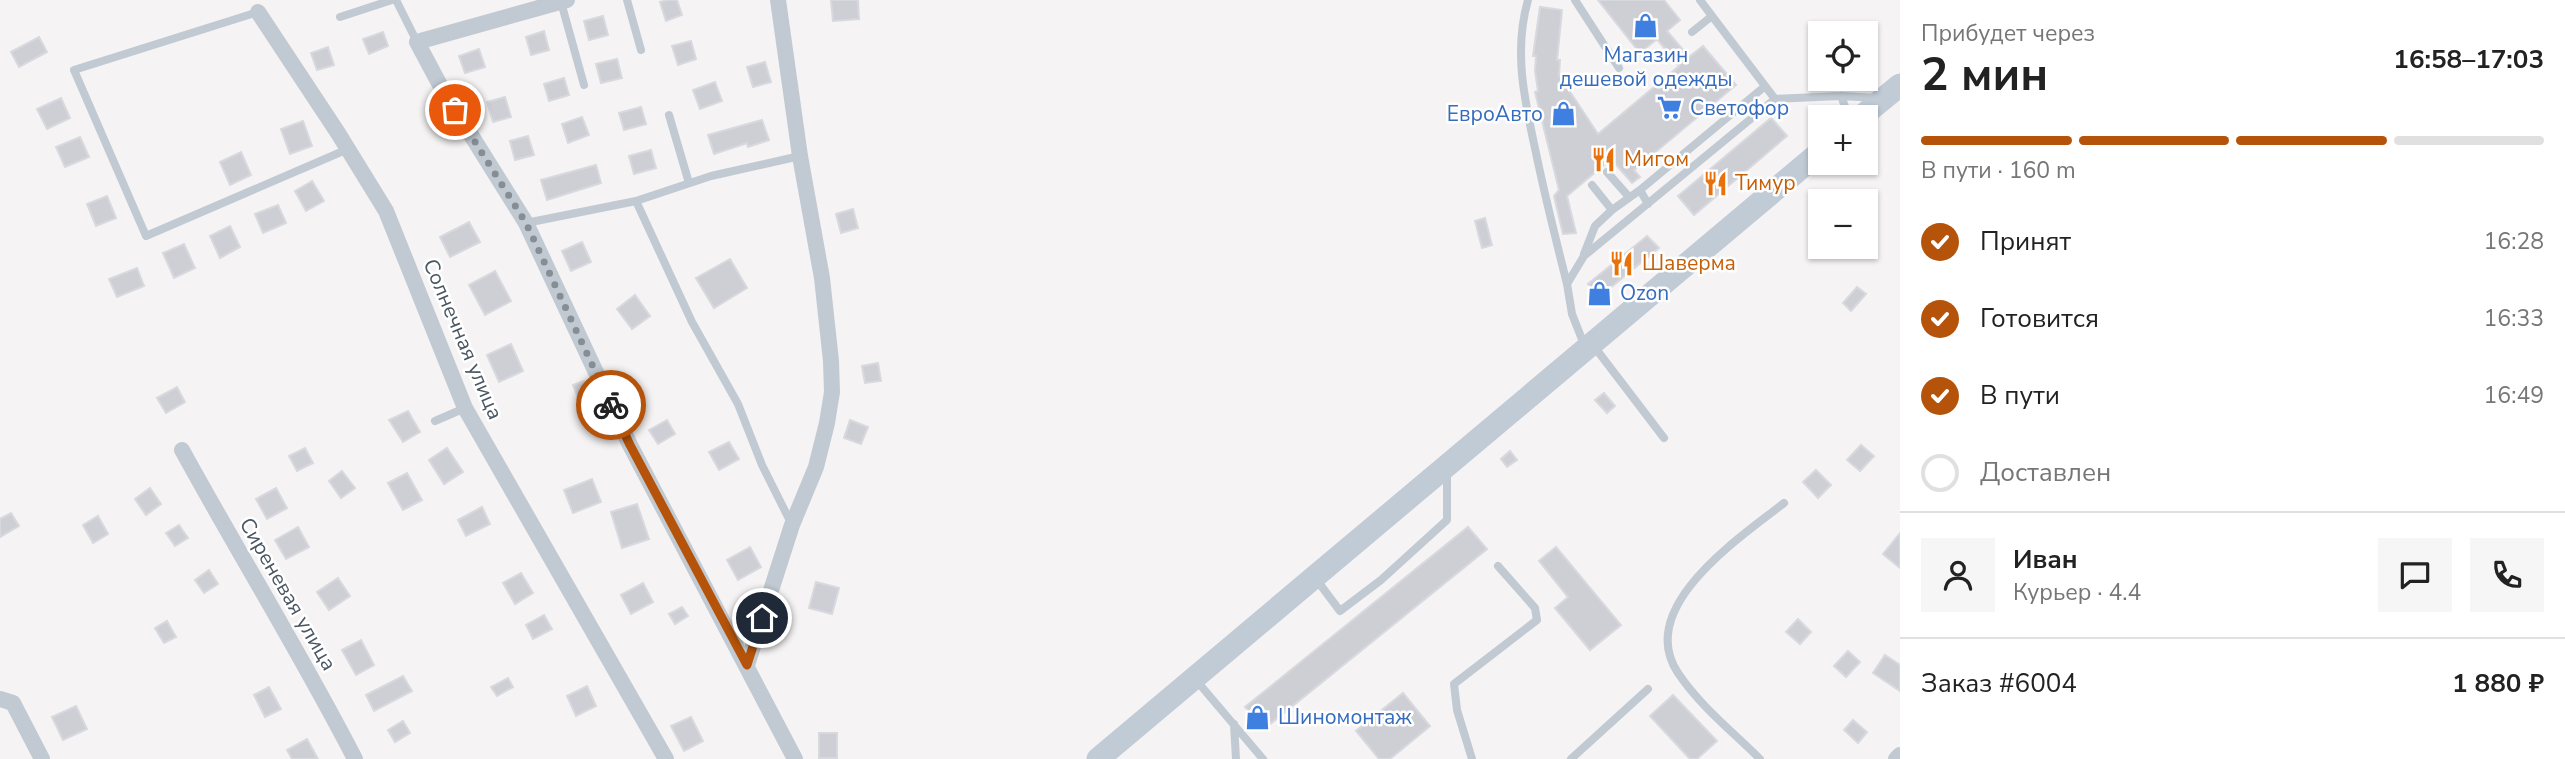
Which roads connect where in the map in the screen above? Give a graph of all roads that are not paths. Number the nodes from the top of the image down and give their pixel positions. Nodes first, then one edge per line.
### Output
1 (394, 0) edge
2 (626, 0) edge
3 (778, 0) edge
4 (1528, 0) edge
5 (1575, 0) edge
6 (1700, 0) edge
7 (564, 1) edge
8 (258, 12) joint
9 (1712, 16) junction
10 (340, 17) dead end
11 (1692, 32) dead end
12 (417, 42) junction
13 (640, 50) dead end
14 (1619, 68) dead end
15 (584, 85) dead end
16 (1764, 87) junction
17 (1892, 92) edge
18 (1841, 96) junction
19 (1775, 99) junction
20 (1844, 105) edge
21 (1876, 105) edge
22 (669, 115) dead end
23 (348, 149) junction
24 (800, 156) junction
25 (1808, 162) edge
26 (1607, 172) dead end
27 (689, 183) junction
28 (1592, 185) dead end
29 (1640, 190) junction
30 (1629, 197) junction
31 (636, 201) junction
32 (1648, 204) junction
33 (1612, 210) junction
34 (526, 223) junction
35 (1584, 256) junction
36 (1567, 284) junction
37 (1589, 347) junction
38 (465, 408) junction
39 (435, 421) dead end
40 (1664, 438) dead end
41 (182, 450) dead end
42 (1448, 466) junction
43 (1784, 503) dead end
44 (792, 525) junction
45 (1498, 566) dead end
46 (1315, 577) junction
47 (747, 665) junction
48 (1195, 677) junction
49 (1648, 689) dead end
50 (0, 699) edge
51 (1234, 724) junction
52 (1900, 755) edge
53 (42, 759) edge
54 (355, 759) edge
55 (666, 759) edge
56 (795, 759) edge
57 (1098, 759) edge
58 (1236, 759) edge
59 (1263, 759) edge
60 (1472, 759) edge
61 (1571, 759) edge
62 (1760, 759) edge
63 (1896, 759) edge

1 - 10 lane
1 - 12 lane
2 - 13 lane
3 - 24 street
4 - 36 lane
5 - 14 lane
6 - 9 lane
7 - 12 street
7 - 15 lane
8 - 23 street, Солнечная улица
8 - 23 lane
9 - 11 lane
9 - 16 lane
12 - 34 street
16 - 19 lane
16 - 29 lane
17 - 18 lane
17 - 21 main road
18 - 19 lane
18 - 20 lane
19 - 32 lane
22 - 27 lane
23 - 38 street, Солнечная улица
24 - 27 lane
24 - 44 street
25 - 37 main road
26 - 30 lane
27 - 31 lane
28 - 33 lane
29 - 30 lane
29 - 32 lane
30 - 33 lane
31 - 34 lane
31 - 44 lane
32 - 35 lane
33 - 35 lane
34 - 47 street
35 - 36 lane
36 - 37 lane
37 - 40 lane
37 - 42 main road
38 - 39 lane
38 - 55 street, Солнечная улица
41 - 54 street, Сиреневая улица
42 - 46 main road
42 - 46 lane
43 - 62 lane
44 - 47 street
45 - 60 lane
46 - 48 main road
47 - 56 street
48 - 51 lane
48 - 57 main road
49 - 61 lane
50 - 53 street
51 - 58 lane
51 - 59 lane
52 - 63 street

